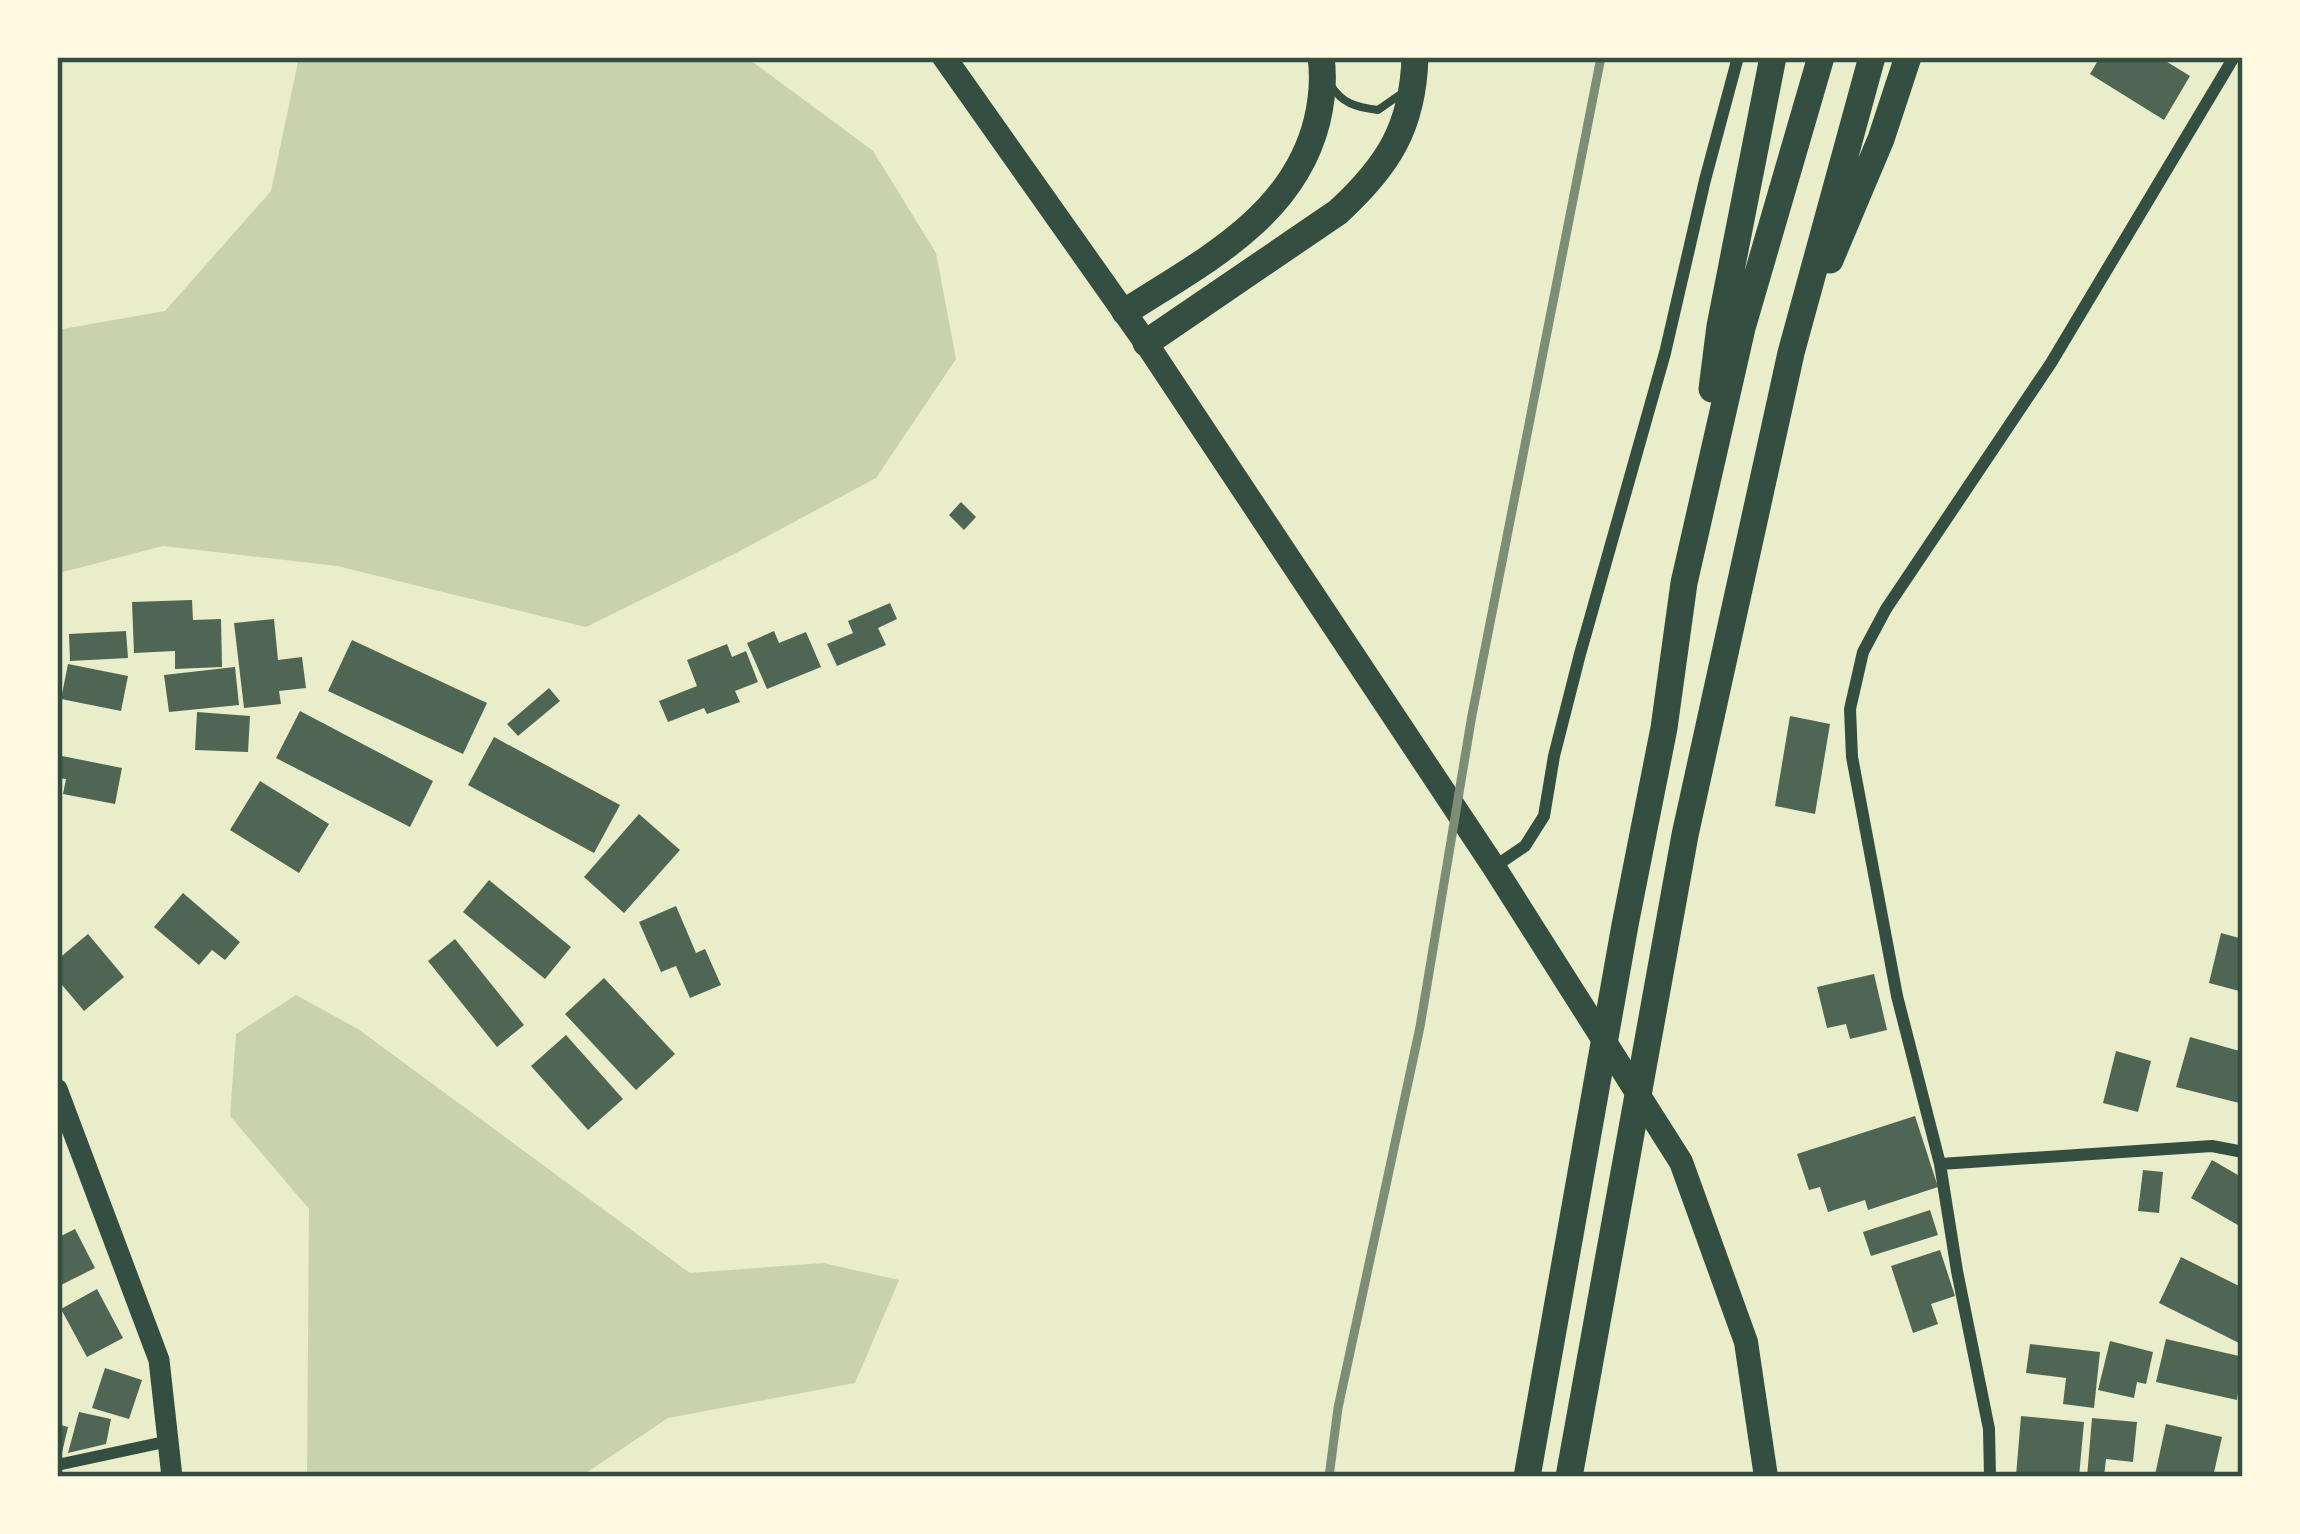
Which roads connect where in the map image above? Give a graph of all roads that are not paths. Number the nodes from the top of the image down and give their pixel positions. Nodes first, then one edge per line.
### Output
1 (944, 57) edge
2 (1738, 57) edge
3 (1773, 57) edge
4 (1821, 57) edge
5 (1871, 57) edge
6 (1908, 57) edge
7 (2234, 57) edge
8 (1322, 63) edge
9 (1414, 68) edge
10 (1125, 312) junction
11 (1146, 343) junction
12 (1791, 353) junction
13 (1684, 583) junction
14 (1494, 867) junction
15 (57, 1089) edge
16 (2243, 1152) edge
17 (1940, 1164) junction
18 (170, 1441) junction
19 (57, 1465) edge
20 (1528, 1471) edge
21 (1570, 1474) edge
22 (172, 1477) edge
23 (1766, 1477) edge
24 (1990, 1477) edge

1 - 10 highway
2 - 14 street
3 - 13 highway
4 - 13 highway
5 - 12 highway
6 - 12 highway
7 - 17 street
8 - 9 lane
8 - 10 highway
9 - 11 highway
10 - 11 highway
11 - 14 highway
12 - 21 highway
13 - 20 highway
14 - 23 highway
15 - 18 main road
16 - 17 street
17 - 24 street
18 - 19 street
18 - 22 main road

